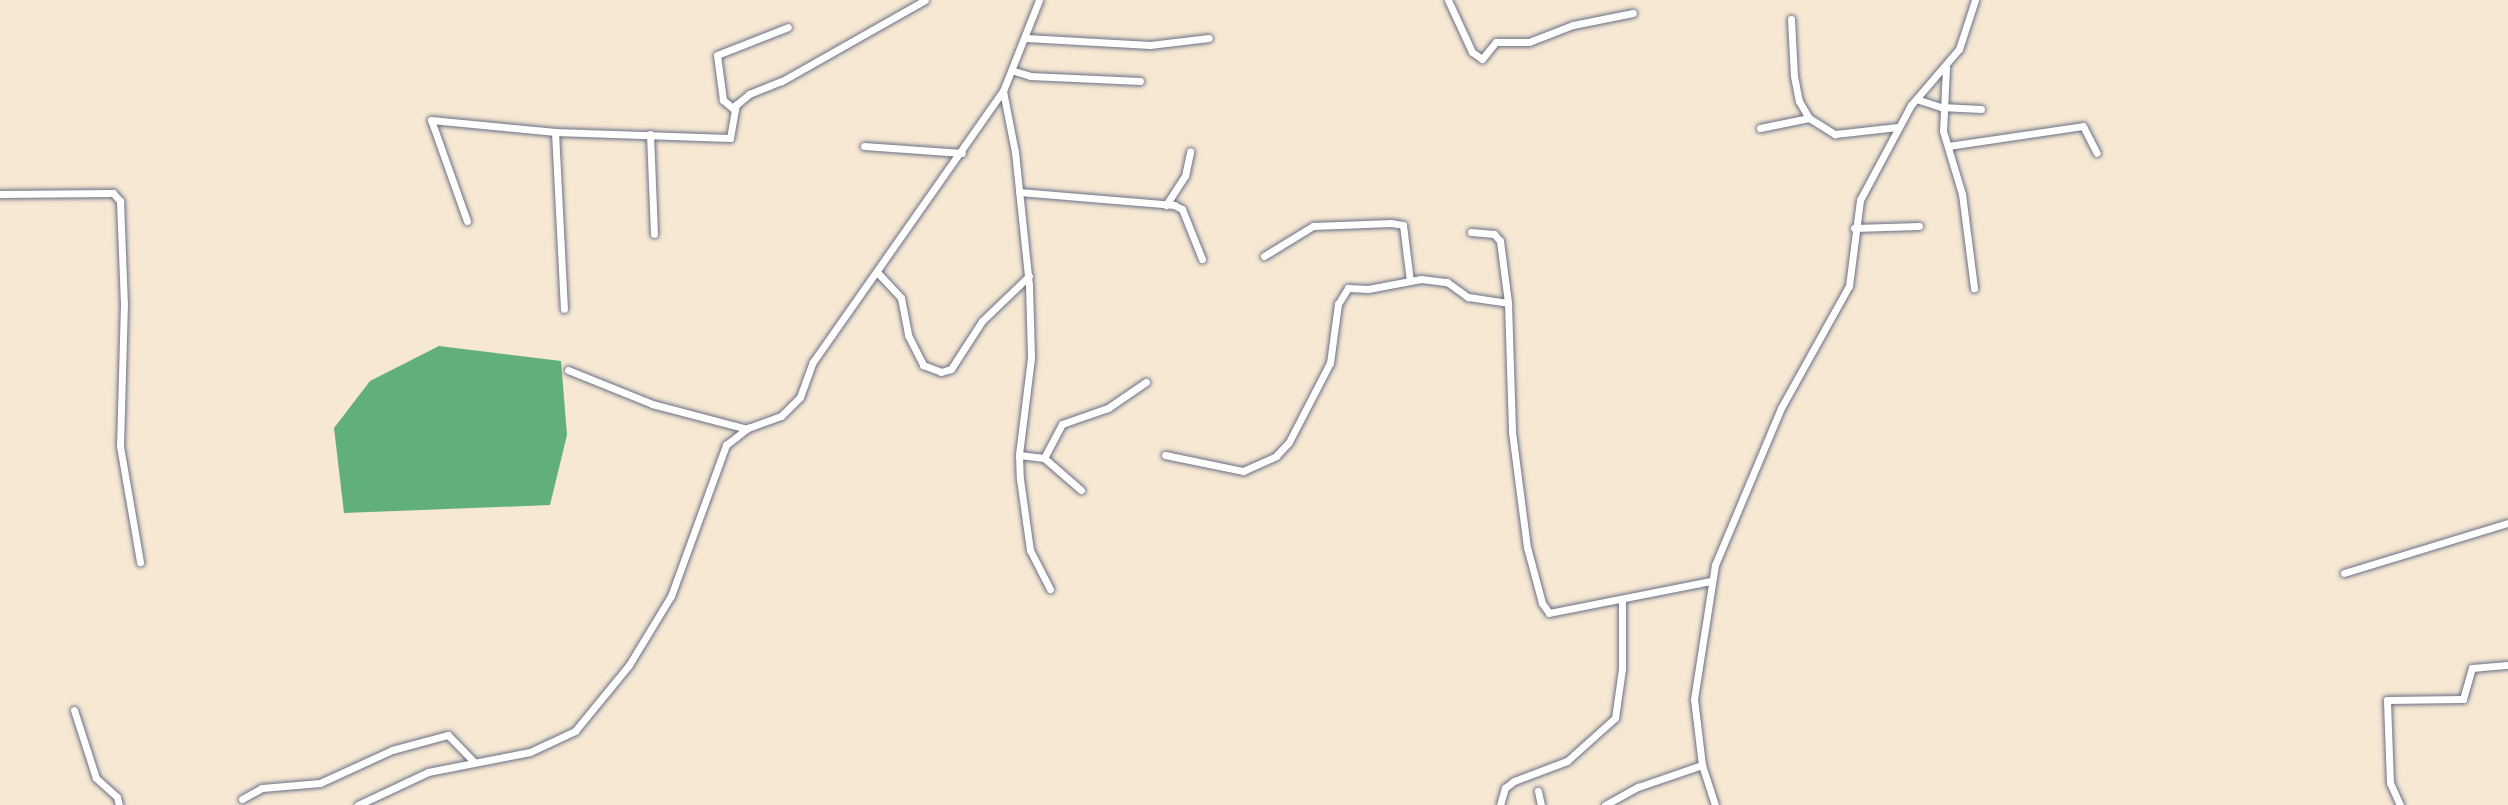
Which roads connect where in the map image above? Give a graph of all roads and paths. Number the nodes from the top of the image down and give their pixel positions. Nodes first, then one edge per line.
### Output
1 (925, 0) edge
2 (1039, 0) edge
3 (1448, 0) edge
4 (1975, 0) edge
5 (1633, 13) dead end
6 (1791, 19) dead end
7 (788, 27) dead end
8 (1026, 38) junction
9 (1209, 38) dead end
10 (1946, 68) junction
11 (1014, 71) junction
12 (1140, 80) dead end
13 (1003, 91) junction
14 (1916, 99) junction
15 (1941, 107) junction
16 (1981, 109) dead end
17 (735, 110) junction
18 (1809, 118) junction
19 (1898, 127) junction
20 (1760, 128) dead end
21 (555, 132) junction
22 (650, 134) junction
23 (864, 146) dead end
24 (1948, 146) junction
25 (1190, 152) dead end
26 (962, 153) junction
27 (2096, 153) dead end
28 (1019, 192) junction
29 (0, 194) edge
30 (1166, 205) junction
31 (467, 220) dead end
32 (1919, 226) dead end
33 (1854, 228) junction
34 (1471, 232) dead end
35 (654, 234) dead end
36 (1264, 256) dead end
37 (1202, 259) dead end
38 (877, 272) junction
39 (1029, 276) junction
40 (1410, 281) junction
41 (1974, 288) dead end
42 (1508, 303) junction
43 (564, 309) dead end
44 (568, 370) dead end
45 (1146, 382) dead end
46 (747, 429) junction
47 (1018, 455) junction
48 (1165, 455) dead end
49 (1044, 458) junction
50 (1081, 490) dead end
51 (2508, 523) edge
52 (140, 562) dead end
53 (2344, 573) dead end
54 (1710, 581) junction
55 (1050, 589) dead end
56 (1622, 600) junction
57 (2508, 665) edge
58 (74, 710) dead end
59 (473, 761) junction
60 (1702, 765) junction
61 (1538, 790) dead end
62 (242, 799) dead end
63 (119, 805) edge
64 (358, 805) edge
65 (1500, 805) edge
66 (1541, 805) edge
67 (1605, 805) edge
68 (1715, 805) edge
69 (2400, 805) edge

1 - 17 street
2 - 8 street
3 - 5 street
4 - 10 street
6 - 18 street
7 - 17 street
8 - 9 street
8 - 11 street
10 - 14 street
10 - 15 street
11 - 12 street
11 - 13 street
13 - 26 street
13 - 28 street
14 - 15 street
14 - 19 street
15 - 16 street
15 - 24 street
17 - 22 street
18 - 19 street
18 - 20 street
19 - 33 street
21 - 22 street
21 - 31 street
21 - 43 street
22 - 35 street
23 - 26 street
24 - 27 street
24 - 41 street
25 - 30 street
26 - 38 street
28 - 30 street
28 - 39 street
29 - 52 street
30 - 37 street
32 - 33 street
33 - 54 street
34 - 42 street
36 - 40 street
38 - 39 street
38 - 46 street
39 - 47 street
40 - 42 street
40 - 48 street
42 - 56 street
44 - 46 street
45 - 49 street
46 - 59 street
47 - 49 street
47 - 55 street
49 - 50 street
51 - 53 street
54 - 56 street
54 - 60 street
56 - 65 street
57 - 69 street
58 - 63 street
59 - 62 street
59 - 64 street
60 - 67 street
60 - 68 street
61 - 66 street

